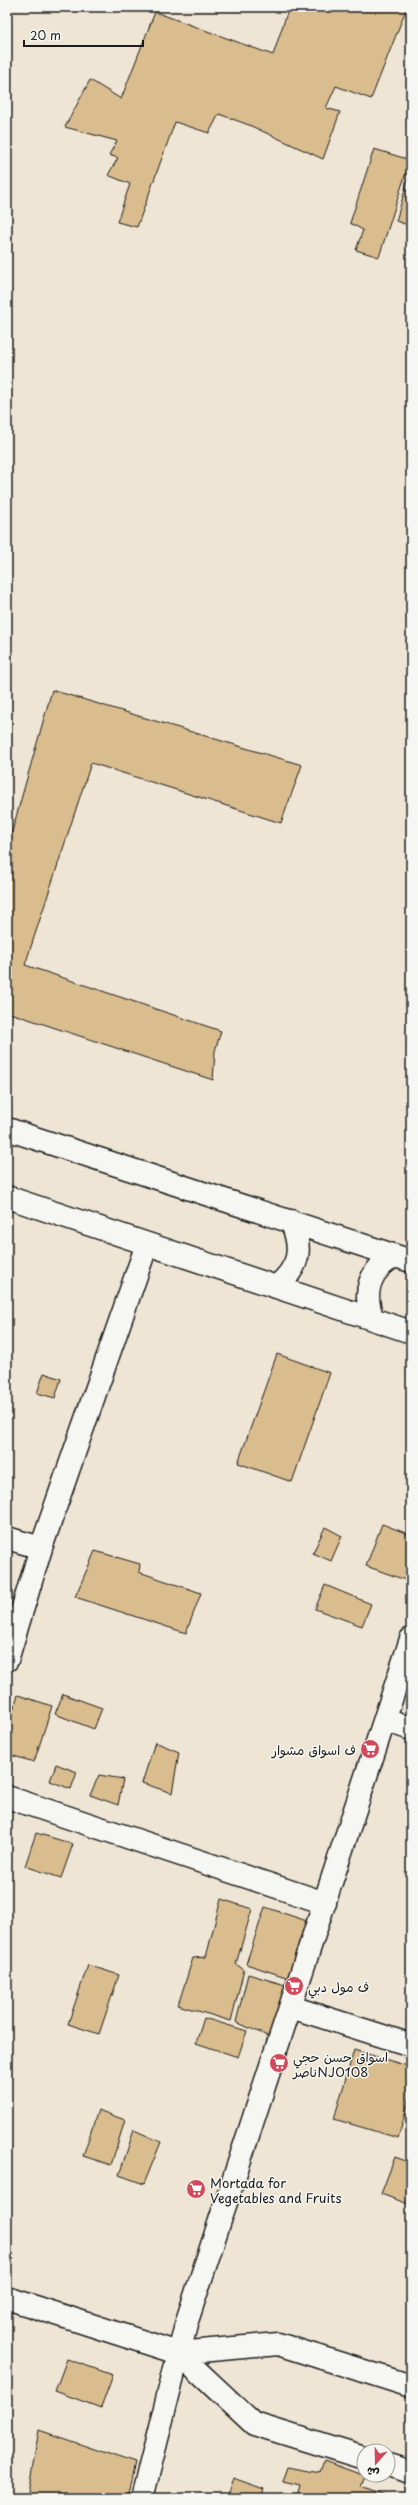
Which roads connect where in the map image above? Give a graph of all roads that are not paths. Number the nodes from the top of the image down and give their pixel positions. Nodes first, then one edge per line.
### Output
1 (7, 1129) edge
2 (7, 1198) edge
3 (291, 1221) junction
4 (147, 1244) junction
5 (403, 1259) edge
6 (276, 1287) junction
7 (373, 1319) junction
8 (411, 1332) edge
9 (7, 1538) edge
10 (41, 1548) junction
11 (411, 1639) edge
12 (7, 1660) edge
13 (385, 1720) junction
14 (411, 1728) edge
15 (7, 1797) edge
16 (325, 1903) junction
17 (291, 2007) junction
18 (411, 2045) edge
19 (7, 2298) edge
20 (178, 2353) junction
21 (411, 2386) edge
22 (356, 2456) edge
23 (396, 2467) edge
24 (411, 2472) edge
25 (142, 2498) edge

1 - 3 street
2 - 4 street
3 - 5 street
3 - 6 street
4 - 6 street
4 - 10 street
5 - 7 street
6 - 7 street
7 - 8 street
9 - 10 street
10 - 12 street
11 - 13 street
13 - 14 street
13 - 16 street
15 - 16 street
16 - 17 street
17 - 18 street
17 - 20 street
19 - 20 street
20 - 21 street
20 - 22 street
20 - 25 street
23 - 24 street

